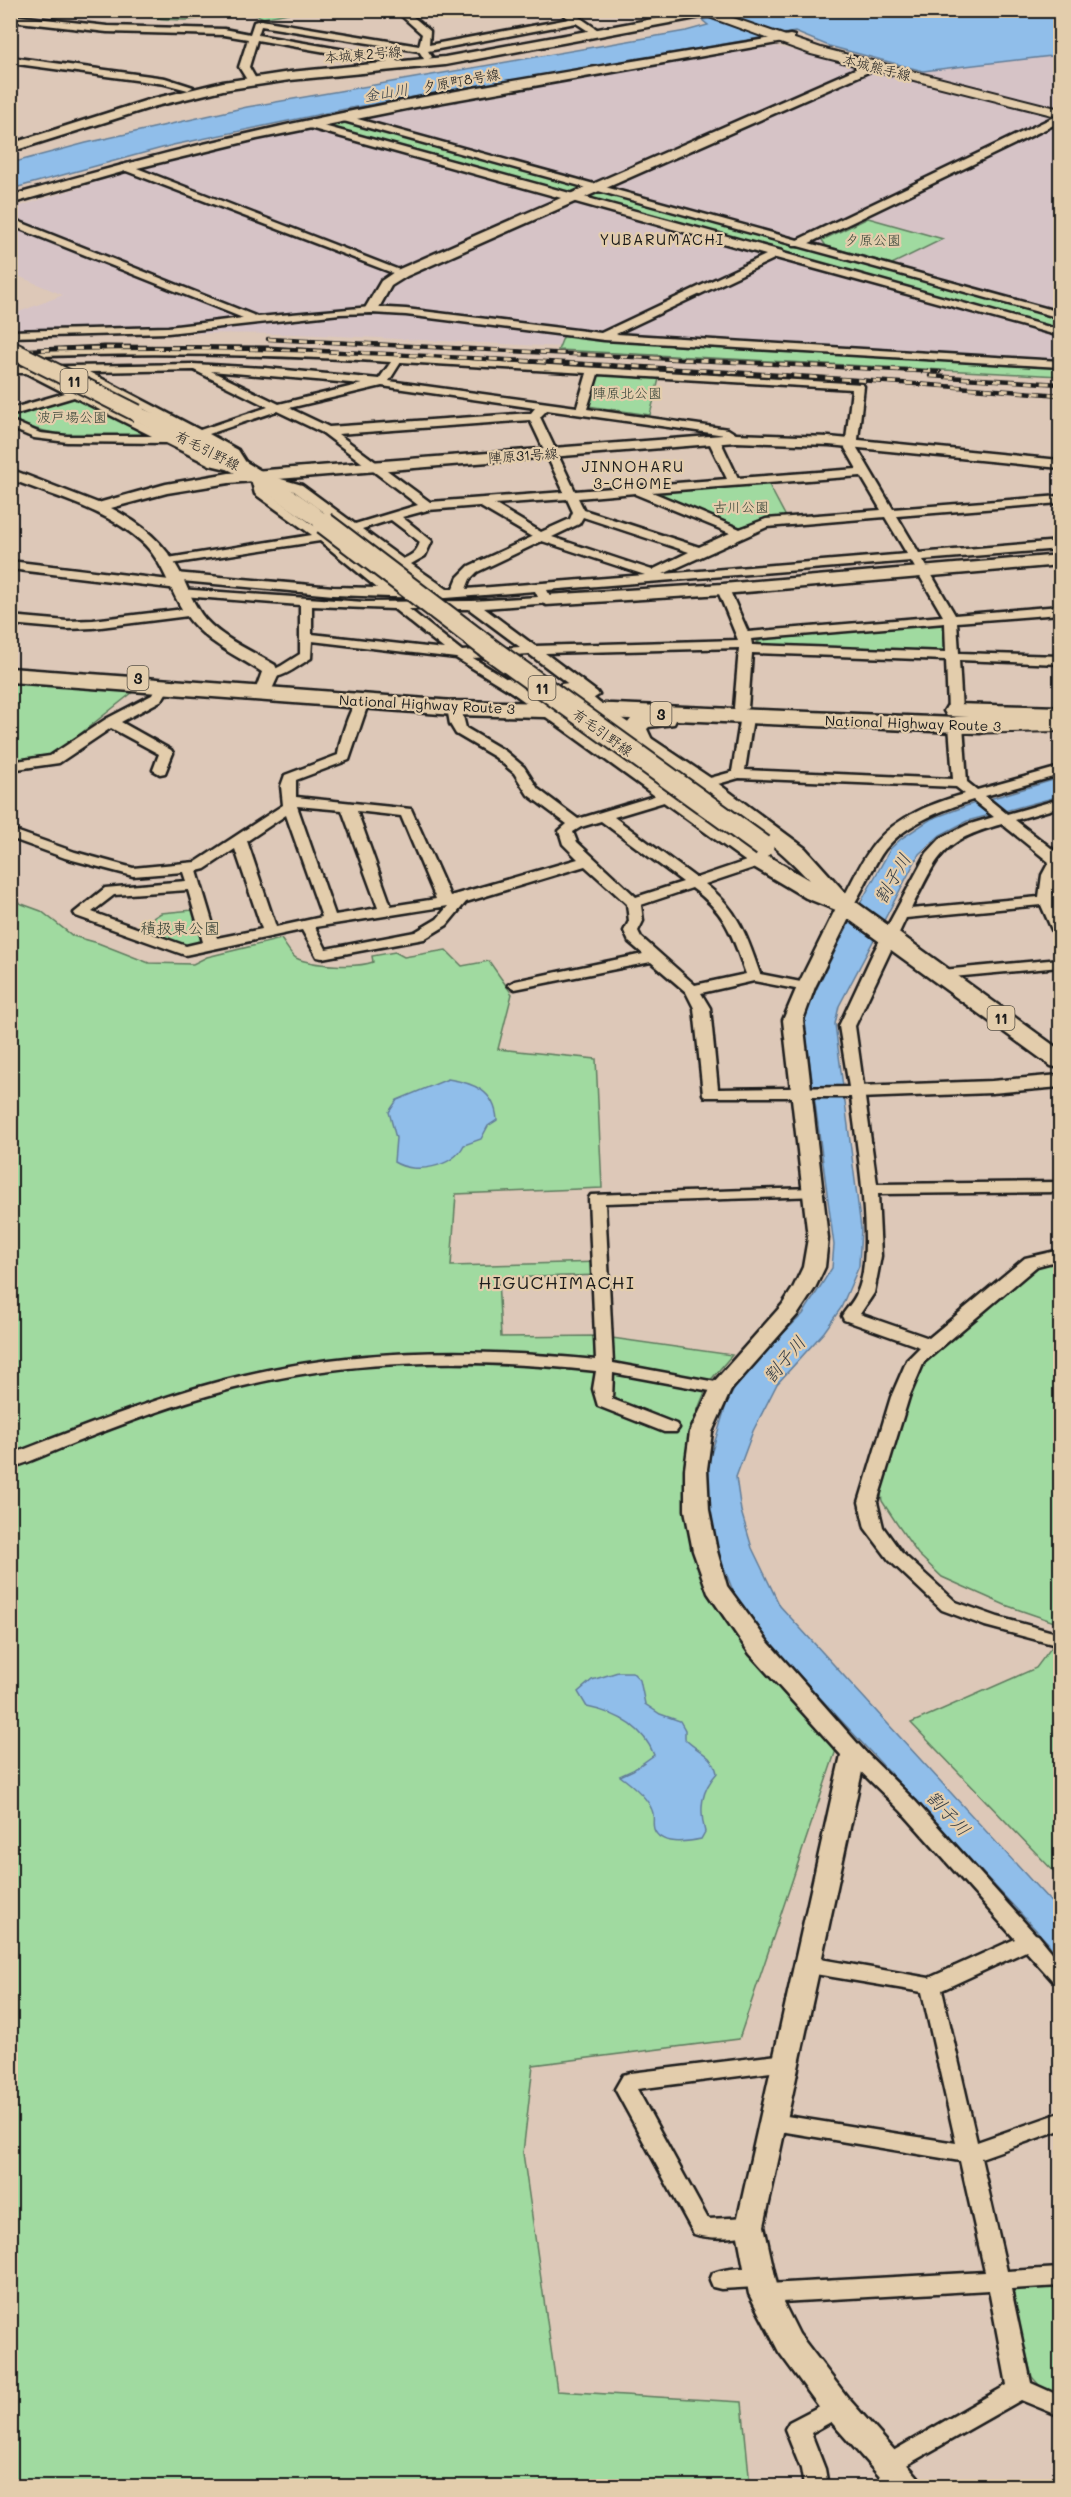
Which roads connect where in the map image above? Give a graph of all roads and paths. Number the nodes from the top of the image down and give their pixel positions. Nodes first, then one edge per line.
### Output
1 (25, 10) edge
2 (399, 10) edge
3 (562, 10) edge
4 (712, 13) edge
5 (10, 17) edge
6 (576, 20) junction
7 (596, 33) junction
8 (254, 38) junction
9 (781, 38) junction
10 (423, 49) junction
11 (10, 60) edge
12 (430, 63) junction
13 (400, 66) junction
14 (871, 66) junction
15 (252, 81) junction
16 (188, 87) dead end
17 (1060, 114) edge
18 (343, 118) junction
19 (309, 124) junction
20 (10, 148) edge
21 (125, 167) junction
22 (595, 188) junction
23 (567, 196) junction
24 (10, 200) edge
25 (10, 221) edge
26 (798, 243) junction
27 (776, 254) junction
28 (402, 273) junction
29 (371, 310) junction
30 (1060, 315) edge
31 (258, 320) junction
32 (10, 333) edge
33 (1060, 333) edge
34 (604, 337) junction
35 (10, 349) edge
36 (44, 353) junction
37 (10, 354) edge
38 (398, 359) junction
39 (10, 362) edge
40 (1060, 364) edge
41 (193, 367) junction
42 (74, 368) junction
43 (594, 369) junction
44 (10, 370) edge
45 (27, 370) junction
46 (382, 383) junction
47 (77, 393) junction
48 (543, 407) junction
49 (276, 408) junction
50 (581, 411) junction
51 (10, 413) edge
52 (534, 416) junction
53 (10, 423) edge
54 (327, 431) junction
55 (199, 434) junction
56 (736, 438) junction
57 (167, 440) junction
58 (714, 440) junction
59 (850, 443) junction
60 (551, 453) junction
61 (1060, 464) edge
62 (372, 466) junction
63 (250, 472) junction
64 (863, 472) junction
65 (12, 476) edge
66 (734, 482) junction
67 (635, 490) junction
68 (570, 495) junction
69 (1060, 500) edge
70 (480, 501) junction
71 (427, 506) junction
72 (95, 508) junction
73 (579, 512) junction
74 (888, 513) junction
75 (394, 517) junction
76 (353, 529) junction
77 (323, 530) junction
78 (740, 533) junction
79 (541, 537) junction
80 (1060, 545) edge
81 (701, 552) junction
82 (1060, 560) edge
83 (919, 564) junction
84 (10, 566) edge
85 (393, 576) junction
86 (657, 576) junction
87 (176, 579) junction
88 (723, 589) junction
89 (452, 594) junction
90 (543, 594) junction
91 (306, 603) junction
92 (472, 605) junction
93 (397, 606) junction
94 (1060, 610) edge
95 (192, 612) junction
96 (951, 619) junction
97 (10, 620) edge
98 (306, 637) junction
99 (745, 643) junction
100 (532, 650) junction
101 (459, 655) junction
102 (952, 658) junction
103 (1060, 660) edge
104 (10, 667) edge
105 (10, 675) edge
106 (266, 685) junction
107 (162, 688) junction
108 (582, 700) junction
109 (362, 701) junction
110 (543, 704) junction
111 (454, 708) junction
112 (744, 713) junction
113 (1060, 714) edge
114 (956, 718) junction
115 (111, 722) junction
116 (1060, 723) edge
117 (1060, 730) edge
118 (641, 742) junction
119 (10, 766) edge
120 (160, 770) dead end
121 (1060, 771) edge
122 (738, 774) junction
123 (960, 783) junction
124 (704, 784) junction
125 (669, 796) junction
126 (977, 798) junction
127 (291, 803) junction
128 (1060, 803) edge
129 (348, 807) junction
130 (602, 815) junction
131 (1004, 817) junction
132 (576, 824) junction
133 (10, 833) edge
134 (239, 839) junction
135 (762, 854) junction
136 (1059, 860) edge
137 (586, 861) junction
138 (189, 867) junction
139 (694, 883) junction
140 (194, 885) junction
141 (461, 899) junction
142 (1060, 899) edge
143 (1044, 900) junction
144 (445, 902) junction
145 (634, 903) junction
146 (851, 910) junction
147 (386, 911) junction
148 (902, 914) junction
149 (330, 920) junction
150 (306, 925) junction
151 (270, 931) junction
152 (1060, 932) edge
153 (887, 936) junction
154 (211, 944) junction
155 (652, 957) junction
156 (1060, 963) edge
157 (942, 974) junction
158 (754, 977) junction
159 (515, 985) dead end
160 (806, 987) junction
161 (692, 990) junction
162 (1060, 1061) edge
163 (1060, 1081) edge
164 (855, 1092) junction
165 (807, 1093) junction
166 (870, 1189) junction
167 (814, 1193) junction
168 (1059, 1193) edge
169 (1060, 1255) edge
170 (931, 1345) junction
171 (605, 1366) junction
172 (721, 1388) junction
173 (670, 1428) dead end
174 (10, 1462) edge
175 (1060, 1640) edge
176 (854, 1753) junction
177 (1031, 1940) junction
178 (809, 1965) junction
179 (1060, 1975) edge
180 (931, 1986) junction
181 (786, 2062) junction
182 (1060, 2121) edge
183 (774, 2122) junction
184 (968, 2154) junction
185 (750, 2226) junction
186 (1060, 2277) edge
187 (721, 2280) dead end
188 (998, 2280) junction
189 (762, 2286) junction
190 (1020, 2389) junction
191 (1060, 2406) edge
192 (837, 2407) junction
193 (898, 2476) edge
194 (816, 2487) edge

1 - 5 street
2 - 10 street
3 - 6 street
4 - 7 street, 本城東2号線
4 - 9 main road, 本城熊手線
5 - 8 street
6 - 7 street
6 - 10 street
7 - 12 street, 本城東2号線
8 - 10 street
8 - 13 street
8 - 15 street
9 - 14 main road, 本城熊手線
9 - 17 main road, 本城熊手線
9 - 18 street, 夕原町8号線
10 - 12 street
11 - 16 street
12 - 13 street, 本城東2号線
13 - 15 street, 本城東2号線
14 - 17 main road, 本城熊手線
14 - 22 street
15 - 20 street, 本城東2号線
17 - 26 street
18 - 19 street, 夕原町8号線
18 - 22 street
19 - 21 street, 夕原町8号線
19 - 23 street
21 - 24 street, 夕原町8号線
21 - 28 street
22 - 23 street
22 - 26 street
23 - 27 street
23 - 28 street
25 - 31 street
26 - 27 street
26 - 30 street
27 - 33 street
27 - 34 street
28 - 29 street
29 - 31 street
29 - 34 street
31 - 32 street
34 - 40 street
35 - 63 main road, 有毛引野線 / 11, bridge
36 - 37 street
36 - 38 street
36 - 42 street
38 - 43 street
38 - 46 street
39 - 45 street
41 - 42 street
41 - 46 street
41 - 49 street
42 - 45 street
42 - 55 street
43 - 50 street
43 - 59 street
44 - 45 street
45 - 47 street
46 - 48 street
46 - 49 street
47 - 51 street
47 - 57 street
48 - 50 street
48 - 52 street
49 - 54 street
49 - 55 street
50 - 56 street
52 - 54 street
52 - 60 street
53 - 57 street
54 - 62 street
55 - 63 street
56 - 58 street, 陣原31号線
56 - 59 street, 陣原31号線
57 - 63 street
58 - 60 street, 陣原31号線
58 - 66 street
59 - 61 street, 陣原31号線
59 - 64 street
60 - 62 street, 陣原31号線
60 - 68 street
62 - 63 street, 陣原31号線
62 - 71 street
63 - 72 street, 陣原31号線
63 - 76 street
63 - 77 main road, 有毛引野線 / 11
64 - 66 street
64 - 74 street
65 - 72 street
66 - 67 street
67 - 68 street
67 - 78 street
68 - 70 street
68 - 73 street
69 - 74 street
70 - 71 street
70 - 79 street
71 - 75 street
72 - 87 street
73 - 79 street
73 - 81 street
74 - 78 street
74 - 83 street
75 - 76 street
75 - 85 street
76 - 77 street
76 - 85 street
77 - 85 main road, 有毛引野線 / 11, bridge
77 - 87 street
78 - 81 street
79 - 86 street
79 - 89 street
80 - 83 street
81 - 86 street
82 - 83 street
83 - 86 street
83 - 88 street
83 - 96 street
84 - 87 street
85 - 87 street
85 - 89 street
85 - 89 street
85 - 108 main road, bridge
85 - 110 main road
85 - 135 main road, 有毛引野線 / 11, bridge
86 - 90 street
87 - 91 street
87 - 95 street
88 - 90 street
88 - 99 street
89 - 90 street
90 - 92 street
91 - 93 street
91 - 98 street
92 - 93 street
92 - 100 street
93 - 101 street
94 - 96 street
95 - 97 street
95 - 106 street
96 - 99 street
96 - 102 street
98 - 101 street
98 - 106 street
99 - 100 street
99 - 102 street
99 - 112 street
100 - 101 street
100 - 108 street
101 - 110 street
102 - 103 street
102 - 114 street
104 - 106 highway, National Highway Route 3 / 3
105 - 107 highway, National Highway Route 3 / 3
106 - 107 highway, National Highway Route 3 / 3
106 - 109 highway, National Highway Route 3 / 3
106 - 110 highway, National Highway Route 3 / 3
107 - 115 street
108 - 110 highway, National Highway Route 3 / 3
108 - 112 highway, National Highway Route 3 / 3
108 - 118 main road
109 - 111 highway, National Highway Route 3 / 3
109 - 127 street
110 - 111 highway, National Highway Route 3 / 3
110 - 125 main road
111 - 132 street
112 - 114 highway, National Highway Route 3 / 3
112 - 118 highway
112 - 122 street
113 - 114 highway, National Highway Route 3 / 3
114 - 116 highway, 3
114 - 117 highway, National Highway Route 3 / 3
114 - 123 street
115 - 119 street
115 - 120 street
118 - 124 main road
121 - 126 street
122 - 123 street
122 - 124 street
123 - 126 street
124 - 146 main road
125 - 130 street
125 - 135 main road
126 - 131 street
126 - 146 street
127 - 129 street
127 - 134 street
127 - 149 street
128 - 131 street
129 - 144 street
129 - 147 street
130 - 132 street
130 - 139 street
131 - 136 street
131 - 148 street
132 - 137 street
133 - 138 street
134 - 138 street
134 - 151 street
135 - 139 street
135 - 146 main road, 有毛引野線 / 11
136 - 143 street
137 - 141 street
137 - 145 street
138 - 140 street
139 - 145 street
139 - 158 street
140 - 154 street
140 - 154 street
141 - 144 street
141 - 150 street
142 - 143 street
143 - 148 street
143 - 152 street
144 - 147 street
145 - 155 street
146 - 153 main road, 有毛引野線 / 11
146 - 160 street
147 - 149 street
148 - 153 street
149 - 150 street
150 - 151 street
151 - 154 street
153 - 157 main road, 有毛引野線 / 11
153 - 164 street
155 - 159 street
155 - 161 street
156 - 157 street
157 - 162 main road, 有毛引野線 / 11
158 - 160 street
158 - 161 street
160 - 165 street
161 - 165 street
163 - 164 street
164 - 165 street
164 - 166 street
165 - 167 street
166 - 168 street
166 - 170 street
167 - 171 street
167 - 172 street
169 - 170 street
170 - 175 street
171 - 172 street
171 - 173 street
171 - 174 street
172 - 176 street
176 - 177 street
176 - 178 street
177 - 179 street
177 - 180 street
178 - 180 street
178 - 181 street
180 - 184 street
181 - 183 street
181 - 185 street
182 - 184 street
183 - 184 street
183 - 185 street
184 - 188 street
185 - 189 street
186 - 188 street
187 - 189 street
188 - 189 street
188 - 190 street
189 - 192 street
190 - 191 street
190 - 193 street
192 - 193 street
192 - 194 street

